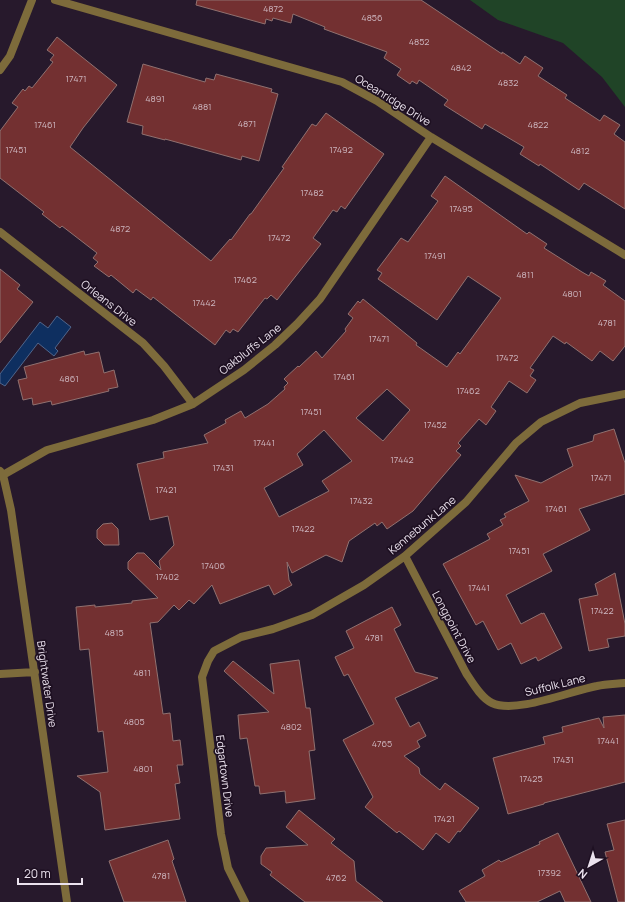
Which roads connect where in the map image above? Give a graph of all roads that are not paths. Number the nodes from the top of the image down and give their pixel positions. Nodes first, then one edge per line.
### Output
1 (32, 0) edge
2 (55, 0) edge
3 (0, 70) edge
4 (431, 137) junction
5 (0, 232) edge
6 (625, 255) edge
7 (625, 394) edge
8 (193, 404) junction
9 (1, 473) edge
10 (405, 556) junction
11 (214, 651) joint
12 (35, 672) junction
13 (0, 674) edge
14 (625, 683) edge
15 (491, 703) joint
16 (67, 902) edge
17 (245, 902) edge

1 - 3 street
2 - 4 street, Oceanridge Drive
4 - 6 street, Oceanridge Drive
4 - 8 street, Oakbluffs Lane
5 - 8 street, Orleans Drive
7 - 10 street, Kennebunk Lane
8 - 9 street, Oakbluffs Lane
9 - 12 street, Brightwater Drive
10 - 11 street, Kennebunk Lane
10 - 15 street, Longpoint Drive
11 - 17 street, Edgartown Drive
12 - 13 street
12 - 16 street, Brightwater Drive
14 - 15 street, Suffolk Lane

